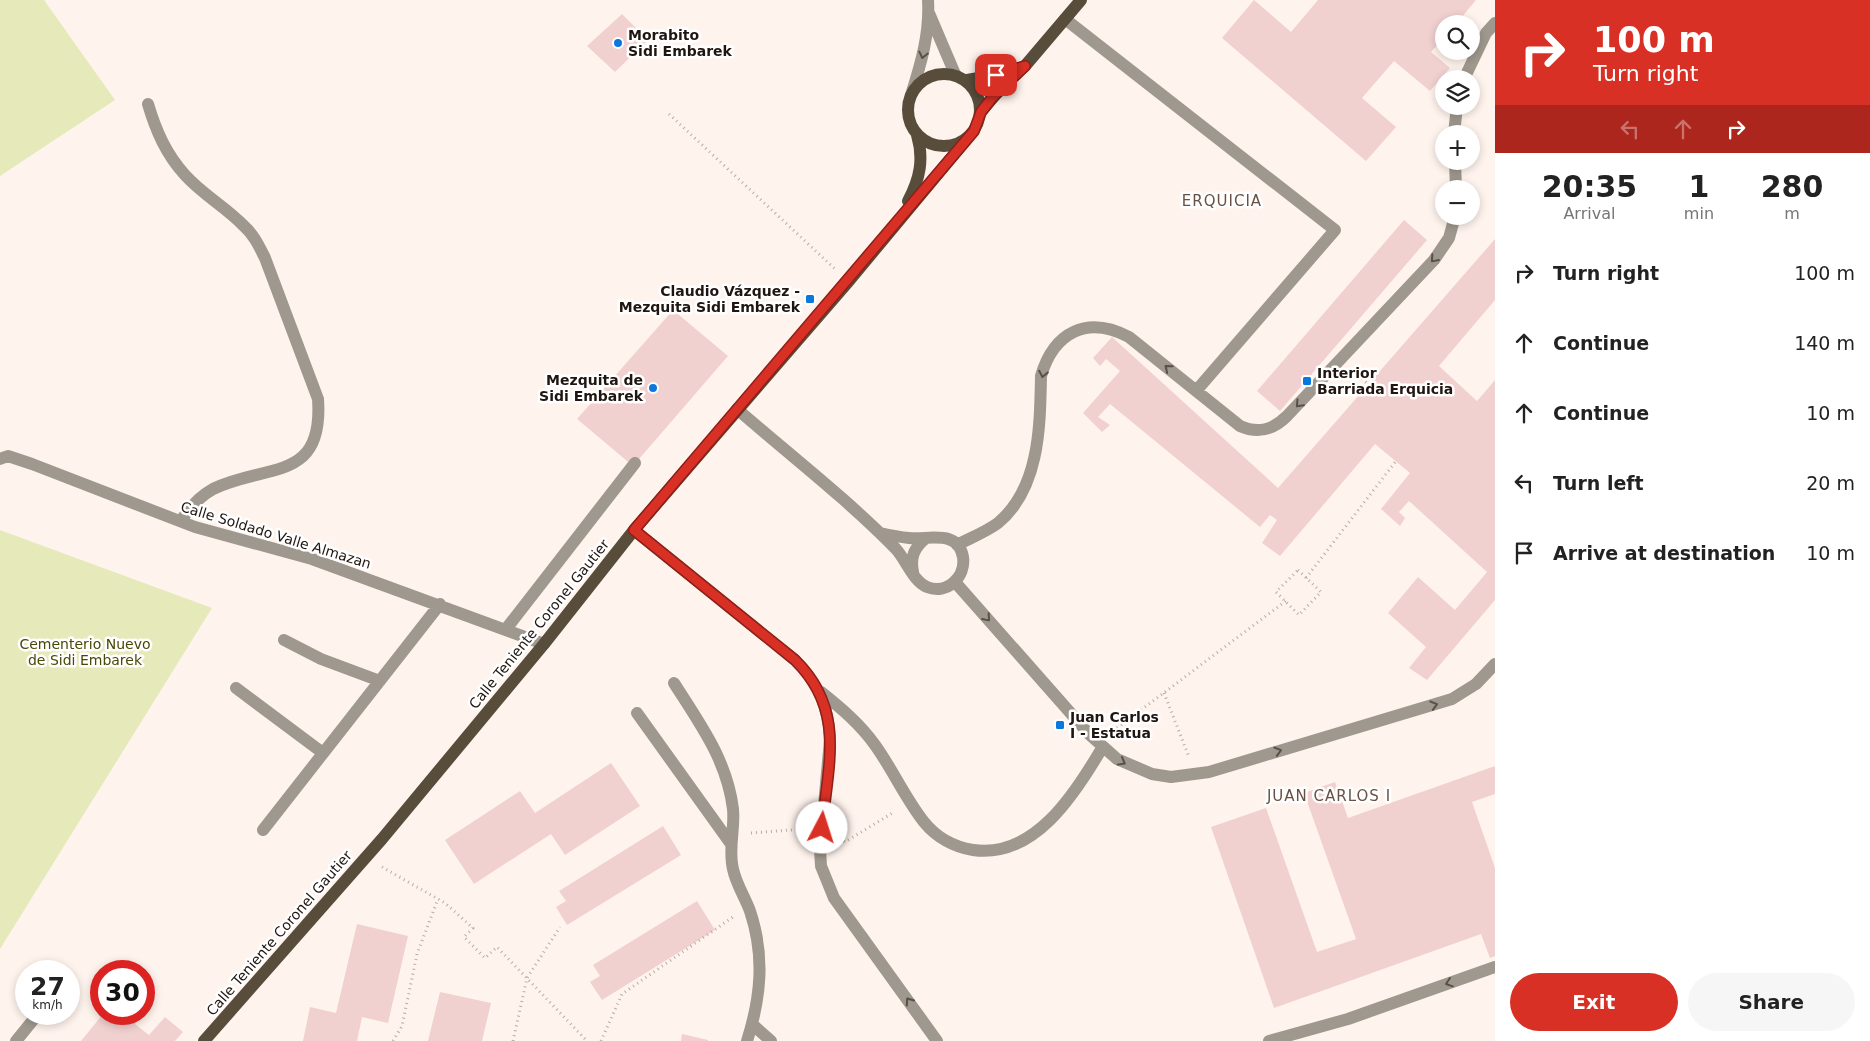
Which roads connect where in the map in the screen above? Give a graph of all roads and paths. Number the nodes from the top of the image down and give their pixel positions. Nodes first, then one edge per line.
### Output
1 (928, 0) edge
2 (1081, 0) edge
3 (929, 13) junction
4 (1066, 19) junction
5 (1495, 23) edge
6 (1025, 66) junction
7 (1468, 70) edge
8 (961, 77) junction
9 (911, 95) junction
10 (148, 104) dead end
11 (981, 112) junction
12 (669, 114) dead end
13 (917, 135) junction
14 (967, 139) junction
15 (897, 223) junction
16 (1453, 225) edge
17 (848, 282) junction
18 (1196, 391) junction
19 (736, 409) junction
20 (0, 459) edge
21 (1396, 461) dead end
22 (635, 463) dead end
23 (180, 521) junction
24 (634, 530) junction
25 (880, 532) junction
26 (926, 538) junction
27 (957, 545) junction
28 (913, 572) junction
29 (1306, 578) junction
30 (955, 582) junction
31 (1286, 601) junction
32 (440, 604) junction
33 (506, 629) junction
34 (284, 640) dead end
35 (544, 644) junction
36 (1495, 664) edge
37 (380, 681) junction
38 (674, 683) dead end
39 (236, 688) dead end
40 (820, 692) junction
41 (1164, 693) junction
42 (637, 713) dead end
43 (1106, 724) dead end
44 (1102, 748) junction
45 (323, 753) junction
46 (1190, 758) dead end
47 (263, 830) dead end
48 (731, 844) junction
49 (377, 864) dead end
50 (438, 899) junction
51 (748, 906) junction
52 (560, 927) dead end
53 (1495, 967) edge
54 (528, 978) junction
55 (752, 1024) junction
56 (29, 1025) edge
57 (16, 1041) edge
58 (204, 1041) edge
59 (393, 1041) edge
60 (513, 1041) edge
61 (587, 1041) edge
62 (601, 1041) edge
63 (747, 1041) edge
64 (770, 1041) edge
65 (937, 1041) edge
66 (1269, 1041) edge

1 - 3 street
2 - 4 main road
3 - 8 street
3 -> 9 street
4 - 6 main road
4 - 18 street
5 - 7 street
6 - 8 main road
6 - 11 main road
8 - 9 main road
8 - 11 main road
9 - 13 main road
10 - 23 street
11 - 14 main road
12 - 17 path
13 - 14 main road
13 - 15 main road, Calle Teniente Coronel Gautier
14 - 15 main road, Calle Teniente Coronel Gautier
15 - 17 main road, Calle Teniente Coronel Gautier
16 -> 18 street
17 - 19 main road, Calle Teniente Coronel Gautier
18 -> 27 street
19 - 24 main road, Calle Teniente Coronel Gautier
19 - 25 street
20 - 23 street, Calle Soldado Valle Almazan
21 - 29 path
22 - 33 street
23 - 32 street, Calle Soldado Valle Almazan
24 - 35 main road, Calle Teniente Coronel Gautier
24 - 40 street
25 - 26 street
25 - 28 street
26 - 27 street
26 - 28 street
27 - 30 street
28 - 30 street
29 - 31 path
29 - 31 path
30 -> 44 street
31 - 41 path
32 - 33 street, Calle Soldado Valle Almazan
32 - 37 street
33 - 35 street, Calle Soldado Valle Almazan
34 - 37 street
35 - 58 main road, Calle Teniente Coronel Gautier
44 -> 36 street
37 - 45 street
38 - 48 street
39 - 45 street
40 - 44 street
65 -> 40 street
41 - 43 path
41 - 46 path
42 - 48 street
45 - 47 street
48 - 51 street
49 - 50 path
50 - 54 path
50 - 59 path
51 - 55 street
51 - 62 path
52 - 54 path
53 -> 66 street
54 - 60 path
54 - 61 path
55 - 63 street
55 - 64 street
56 - 57 street

